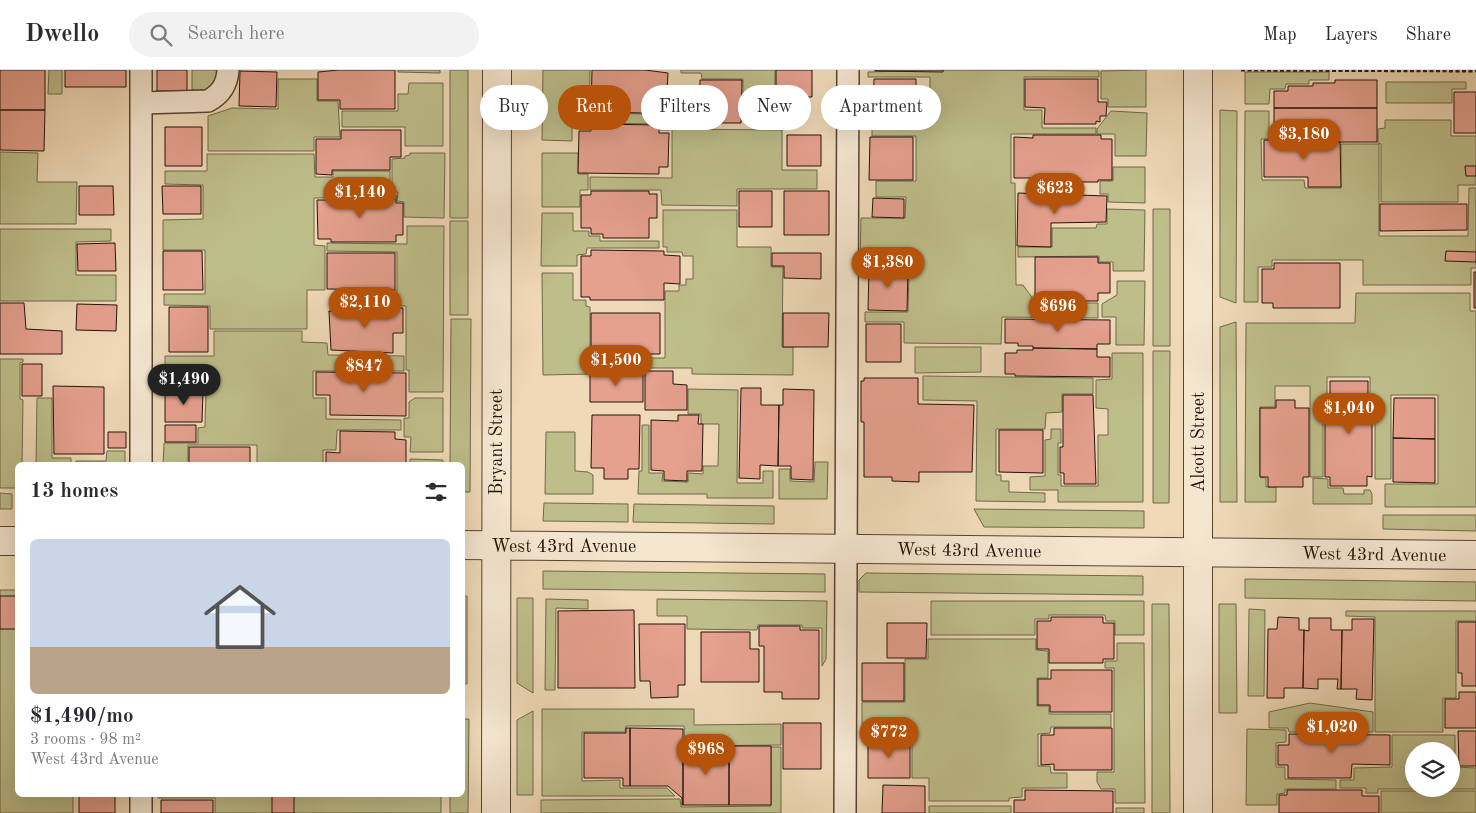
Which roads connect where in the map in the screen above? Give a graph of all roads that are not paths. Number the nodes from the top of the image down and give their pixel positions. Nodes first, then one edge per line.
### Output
1 (141, 70) edge
2 (228, 70) edge
3 (497, 70) edge
4 (848, 70) edge
5 (1198, 70) edge
6 (141, 103) junction
7 (141, 462) edge
8 (0, 541) edge
9 (15, 541) edge
10 (465, 545) edge
11 (496, 545) junction
12 (846, 548) junction
13 (1198, 552) junction
14 (1476, 555) edge
15 (141, 797) edge
16 (141, 813) edge
17 (496, 813) edge
18 (845, 813) edge
19 (1198, 813) edge

1 - 6 lane
2 - 6 lane
3 - 11 street, Bryant Street
4 - 12 lane
5 - 13 street, Alcott Street
6 - 7 lane
8 - 9 street
10 - 11 street, West 43rd Avenue
11 - 12 street, West 43rd Avenue
11 - 17 street, Bryant Street
12 - 13 street, West 43rd Avenue
12 - 18 lane
13 - 14 street, West 43rd Avenue
13 - 19 street, Alcott Street
15 - 16 lane

